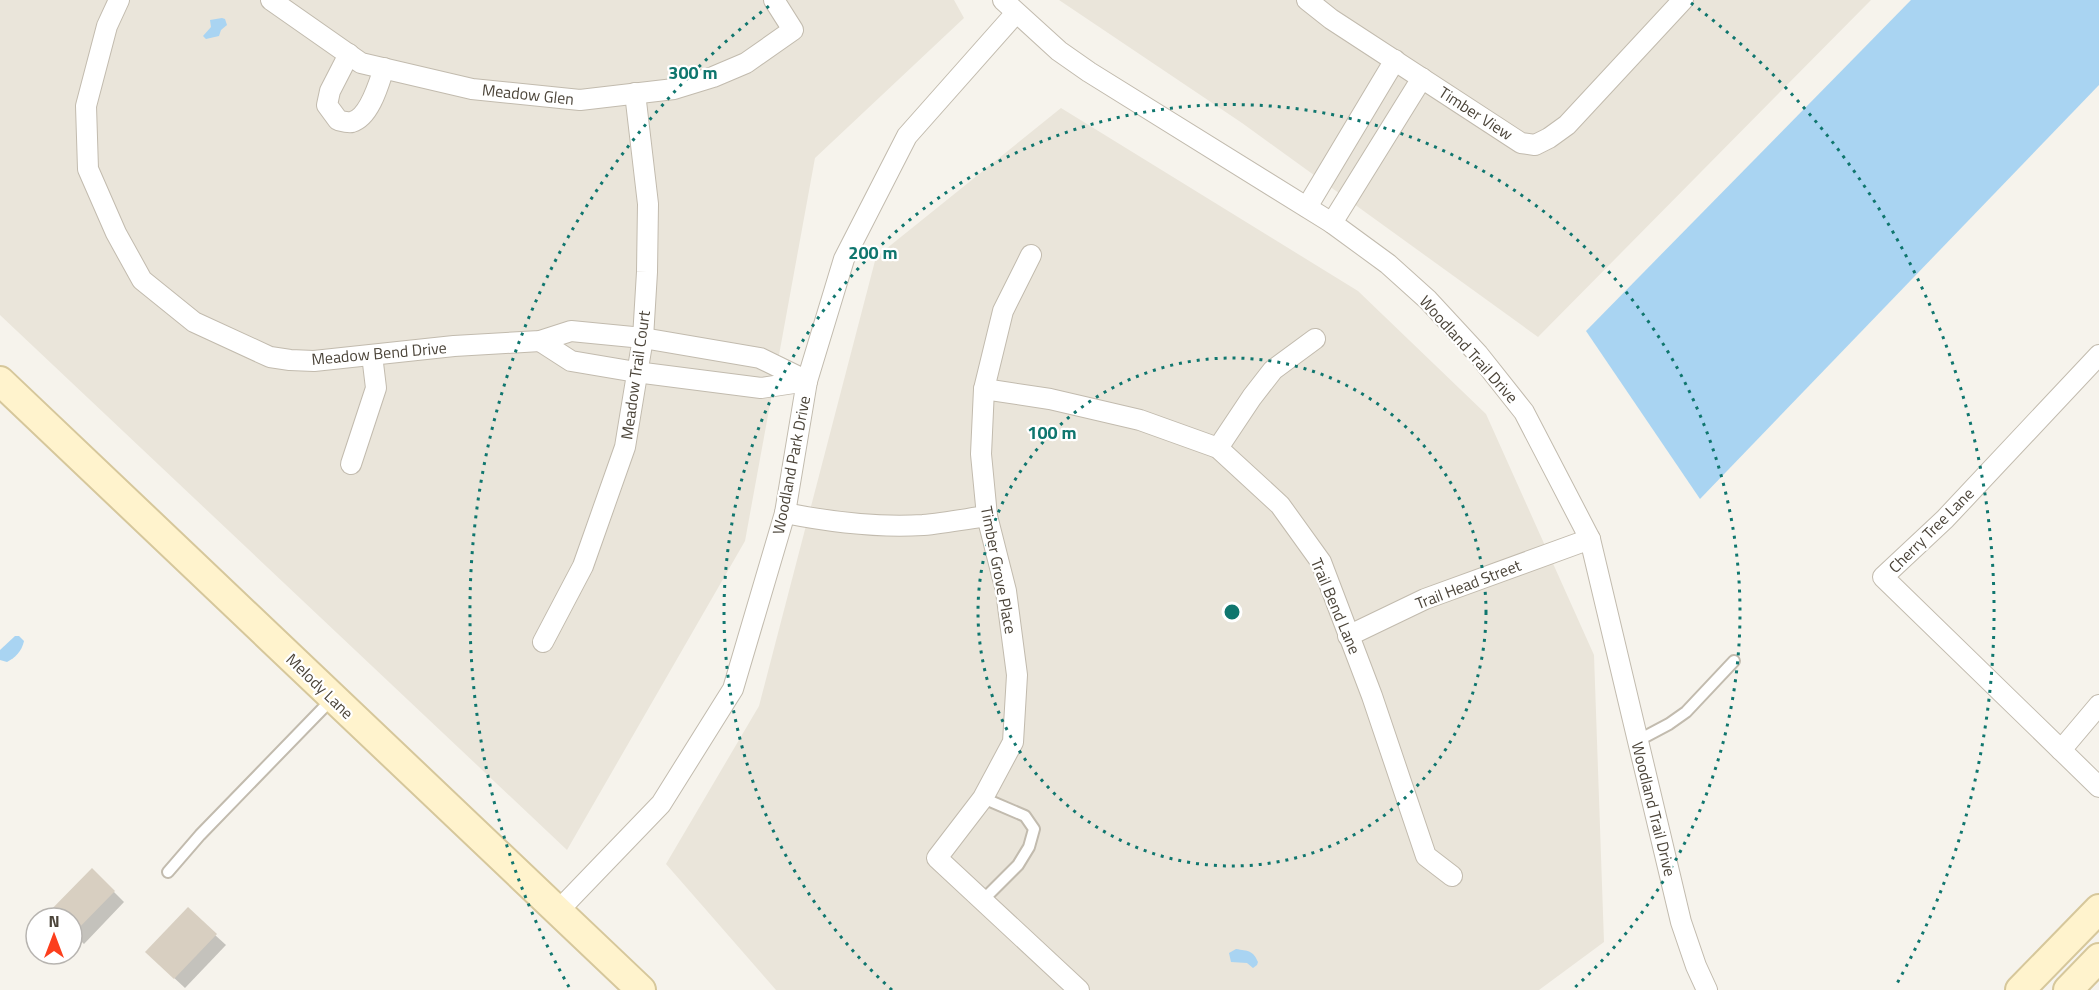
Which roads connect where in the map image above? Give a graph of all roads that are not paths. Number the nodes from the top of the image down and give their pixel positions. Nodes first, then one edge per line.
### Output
1 (119, 0) edge
2 (271, 0) edge
3 (774, 0) edge
4 (1307, 0) edge
5 (1683, 0) edge
6 (1009, 6) edge
7 (350, 54) junction
8 (1395, 60) junction
9 (384, 68) junction
10 (1422, 78) junction
11 (635, 93) junction
12 (1306, 207) junction
13 (1332, 223) junction
14 (1031, 255) dead end
15 (643, 338) junction
16 (1315, 339) dead end
17 (540, 340) junction
18 (372, 355) junction
19 (2099, 355) edge
20 (636, 372) junction
21 (0, 381) edge
22 (807, 381) junction
23 (984, 389) junction
24 (1218, 448) junction
25 (351, 464) dead end
26 (785, 513) junction
27 (987, 516) junction
28 (1590, 539) junction
29 (1348, 636) junction
30 (543, 642) dead end
31 (1734, 662) dead end
32 (333, 698) junction
33 (2099, 705) edge
34 (1637, 741) junction
35 (2061, 750) junction
36 (2099, 788) edge
37 (982, 798) junction
38 (168, 872) dead end
39 (1452, 876) dead end
40 (983, 900) junction
41 (2099, 909) edge
42 (558, 911) junction
43 (2097, 963) edge
44 (641, 990) edge
45 (1079, 990) edge
46 (1707, 990) edge
47 (2020, 990) edge
48 (2068, 990) edge

1 - 18 street, Meadow Bend Drive
2 - 7 street, Meadow Glen
3 - 11 street, Meadow Glen
4 - 8 street, Timber View
5 - 10 street, Timber View
6 - 12 street, Woodland Trail Drive
6 - 22 street, Woodland Park Drive
7 - 9 street, Meadow Glen
7 - 9 street
8 - 10 street, Timber View
8 - 12 street
9 - 11 street, Meadow Glen
10 - 13 street
11 - 15 street, Meadow Trail Court
12 - 13 street, Woodland Trail Drive
13 - 28 street, Woodland Trail Drive
14 - 23 street, Timber Grove Place
15 - 17 street, Meadow Bend Drive
15 - 20 street, Meadow Trail Court
15 - 22 street, Meadow Bend Drive
16 - 24 street
17 - 18 street, Meadow Bend Drive
17 - 20 street
18 - 25 street
19 - 35 street, Cherry Tree Lane
20 - 22 street
20 - 30 street, Meadow Trail Court
21 - 32 street, Melody Lane
22 - 26 street, Woodland Park Drive
23 - 24 street, Trail Bend Lane
23 - 27 street, Timber Grove Place
24 - 29 street, Trail Bend Lane
26 - 27 street
26 - 42 street, Woodland Park Drive
27 - 37 street, Timber Grove Place
28 - 29 street, Trail Head Street
28 - 34 street, Woodland Trail Drive
29 - 39 street, Trail Bend Lane
31 - 34 lane
32 - 38 lane
32 - 42 street, Melody Lane
33 - 35 street
34 - 46 street, Woodland Trail Drive
35 - 36 street, Cherry Tree Lane
37 - 40 street, Timber Grove Place
37 - 40 lane
40 - 45 street, Timber Grove Place
41 - 47 street
42 - 44 street, Melody Lane
43 - 48 street

